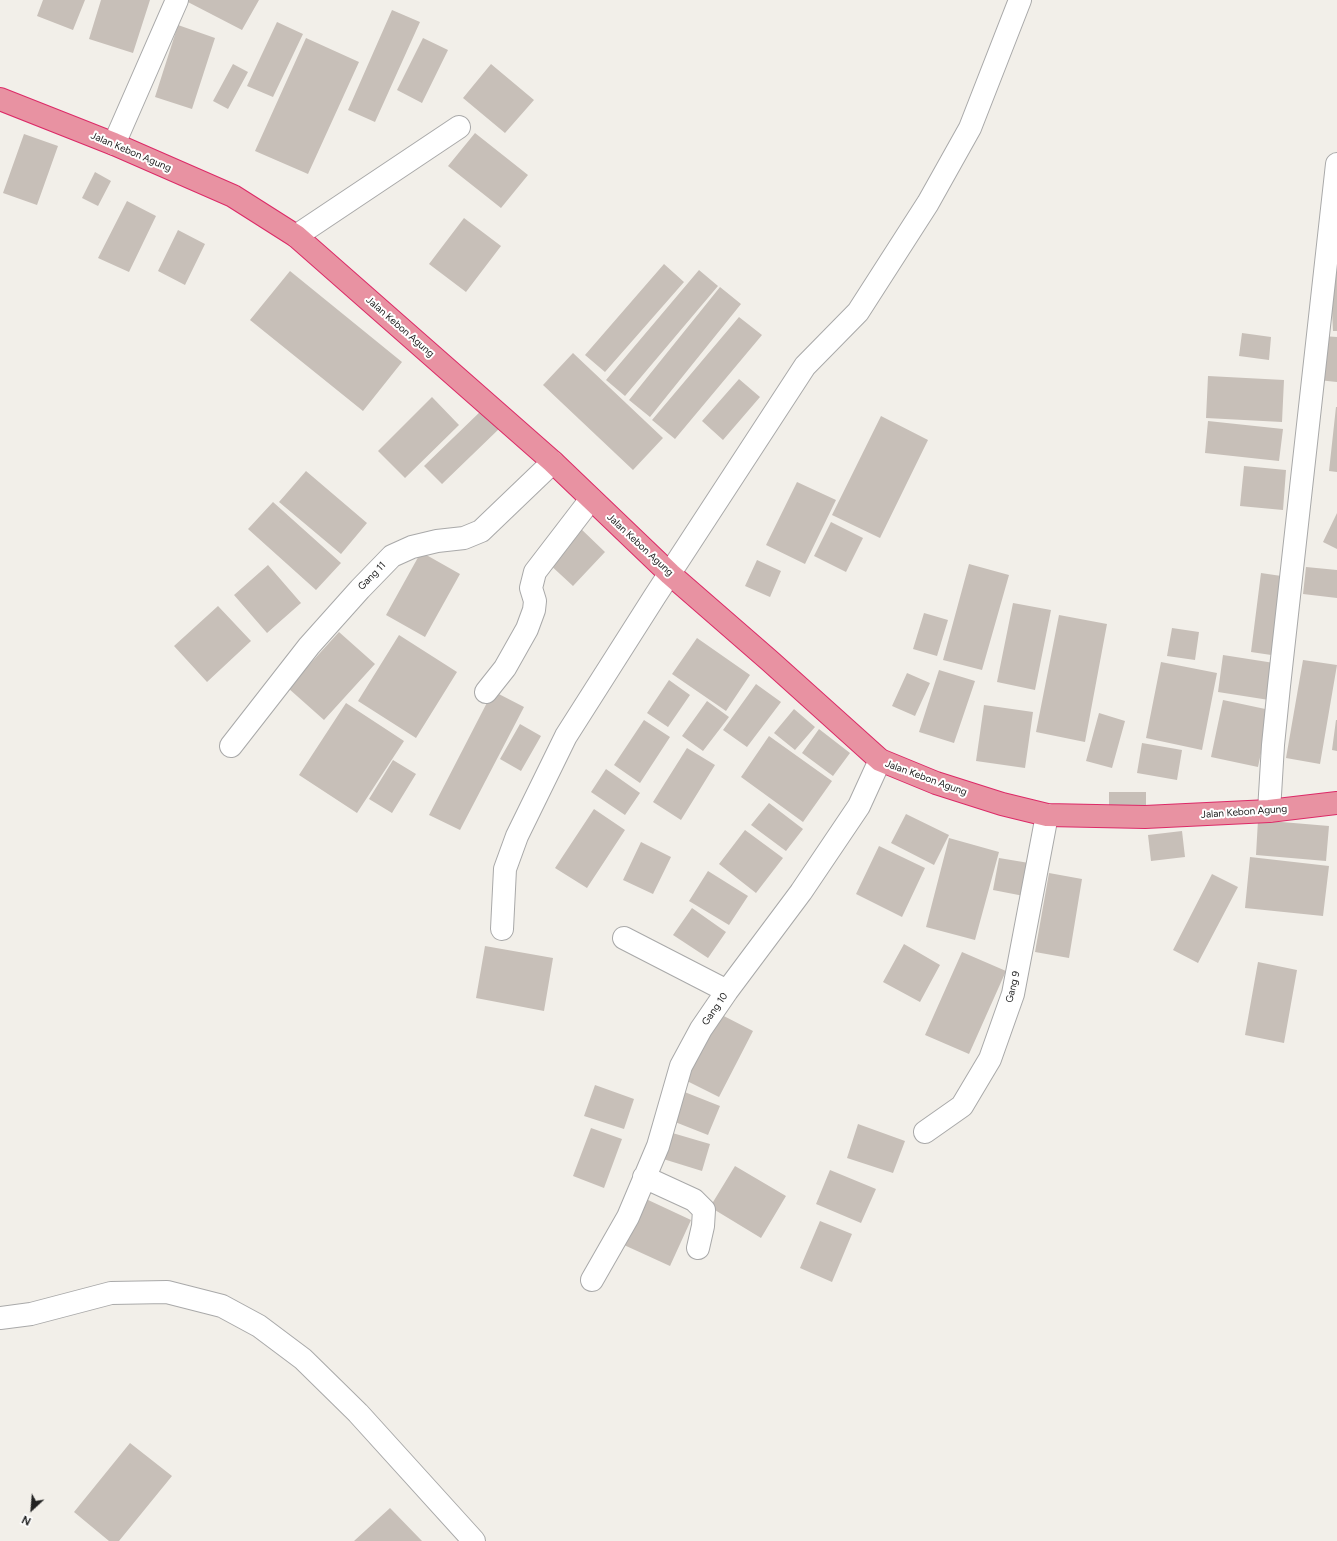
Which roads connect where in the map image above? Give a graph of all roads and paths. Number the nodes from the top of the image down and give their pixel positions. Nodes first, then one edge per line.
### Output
1 (177, 0) edge
2 (1020, 0) edge
3 (0, 99) edge
4 (459, 126) dead end
5 (114, 144) junction
6 (1337, 164) edge
7 (296, 236) junction
8 (553, 462) junction
9 (590, 499) junction
10 (670, 574) junction
11 (486, 692) dead end
12 (231, 746) dead end
13 (880, 760) junction
14 (1337, 803) edge
15 (1269, 811) junction
16 (1047, 815) junction
17 (502, 930) dead end
18 (624, 938) dead end
19 (727, 991) junction
20 (925, 1132) dead end
21 (644, 1177) junction
22 (698, 1248) dead end
23 (592, 1280) dead end
24 (0, 1318) edge
25 (474, 1541) edge

1 - 5 street
2 - 10 street
3 - 5 highway, Jalan Kebon Agung
4 - 7 street
5 - 7 highway, Jalan Kebon Agung
6 - 15 street
7 - 8 highway, Jalan Kebon Agung
8 - 9 highway, Jalan Kebon Agung
8 - 12 street, Gang 11
9 - 10 highway, Jalan Kebon Agung
9 - 11 street
10 - 13 highway, Jalan Kebon Agung
10 - 17 street
13 - 16 highway, Jalan Kebon Agung
13 - 19 street, Gang 10
14 - 15 highway, Jalan Kebon Agung
15 - 16 highway, Jalan Kebon Agung
16 - 20 street, Gang 9
18 - 19 street
19 - 21 street, Gang 10
21 - 22 street
21 - 23 street, Gang 10
24 - 25 street

